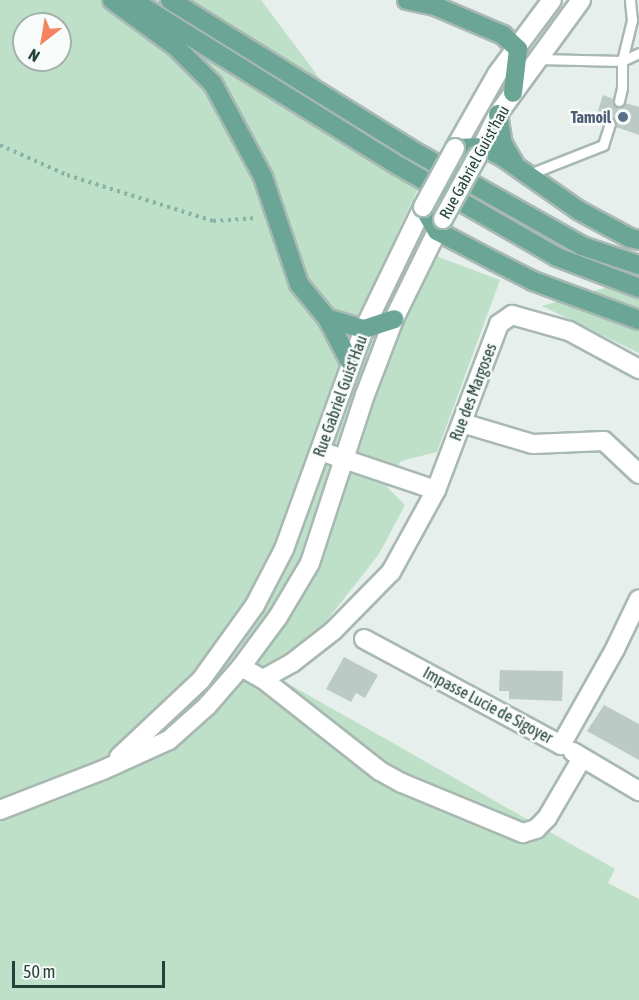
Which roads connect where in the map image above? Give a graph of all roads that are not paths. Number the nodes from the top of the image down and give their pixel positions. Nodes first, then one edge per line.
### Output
1 (112, 0) edge
2 (132, 0) edge
3 (170, 0) edge
4 (407, 0) edge
5 (552, 0) edge
6 (581, 0) edge
7 (630, 0) edge
8 (518, 49) junction
9 (639, 53) edge
10 (539, 59) junction
11 (622, 61) junction
12 (513, 93) junction
13 (619, 100) dead end
14 (498, 114) junction
15 (610, 124) dead end
16 (455, 148) junction
17 (480, 152) junction
18 (521, 171) junction
19 (423, 207) junction
20 (440, 225) junction
21 (639, 240) edge
22 (639, 265) edge
23 (639, 288) edge
24 (327, 318) junction
25 (394, 318) junction
26 (639, 320) edge
27 (364, 329) junction
28 (350, 362) junction
29 (639, 369) edge
30 (462, 423) junction
31 (320, 450) junction
32 (345, 461) junction
33 (639, 474) edge
34 (436, 490) junction
35 (639, 599) edge
36 (364, 639) dead end
37 (241, 667) junction
38 (263, 679) junction
39 (561, 745) junction
40 (582, 758) junction
41 (104, 770) junction
42 (639, 791) edge
43 (0, 810) edge

1 - 24 main road
2 - 23 main road
3 - 22 main road
4 - 8 main road
5 - 8 main road, Rue Gabriel Guist'Hau
6 - 10 main road, Rue Gabriel Guist'Hau
7 - 11 lane
8 - 12 main road
8 - 16 main road, Rue Gabriel Guist'Hau
9 - 11 lane
10 - 11 lane
10 - 12 main road, Rue Gabriel Guist'Hau
11 - 13 lane
12 - 14 main road, Rue Gabriel Guist'hau
14 - 17 main road, Rue Gabriel Guist'hau
14 - 18 main road
15 - 18 lane
16 - 17 main road
16 - 19 main road, Rue Gabriel Guist'Hau, bridge
17 - 18 main road
17 - 20 main road, Rue Gabriel Guist'hau, bridge
18 - 21 main road
19 - 20 main road
19 - 27 main road, Rue Gabriel Guist'Hau
20 - 25 main road, Rue Gabriel Guist'Hau
20 - 26 main road
24 - 27 main road
24 - 28 main road
25 - 27 main road
25 - 32 main road, Rue Gabriel Guist'Hau
27 - 28 main road, Rue Gabriel Guist'Hau
28 - 31 main road, Rue Gabriel Guist'Hau
29 - 30 main road, Rue des Margoses
30 - 33 main road
30 - 34 main road, Rue des Margoses
31 - 32 main road
31 - 41 main road, Rue Gabriel Guist'Hau
32 - 34 main road
32 - 37 main road, Rue Gabriel Guist'Hau
34 - 38 main road, Rue des Margoses
35 - 39 main road, Impasse Lucie de Sigoyer
36 - 39 main road, Impasse Lucie de Sigoyer
37 - 38 main road
37 - 41 main road, Rue Gabriel Guist'Hau
38 - 40 main road
39 - 40 main road
40 - 42 main road
41 - 43 main road, Rue Gabriel Guist'Hau

